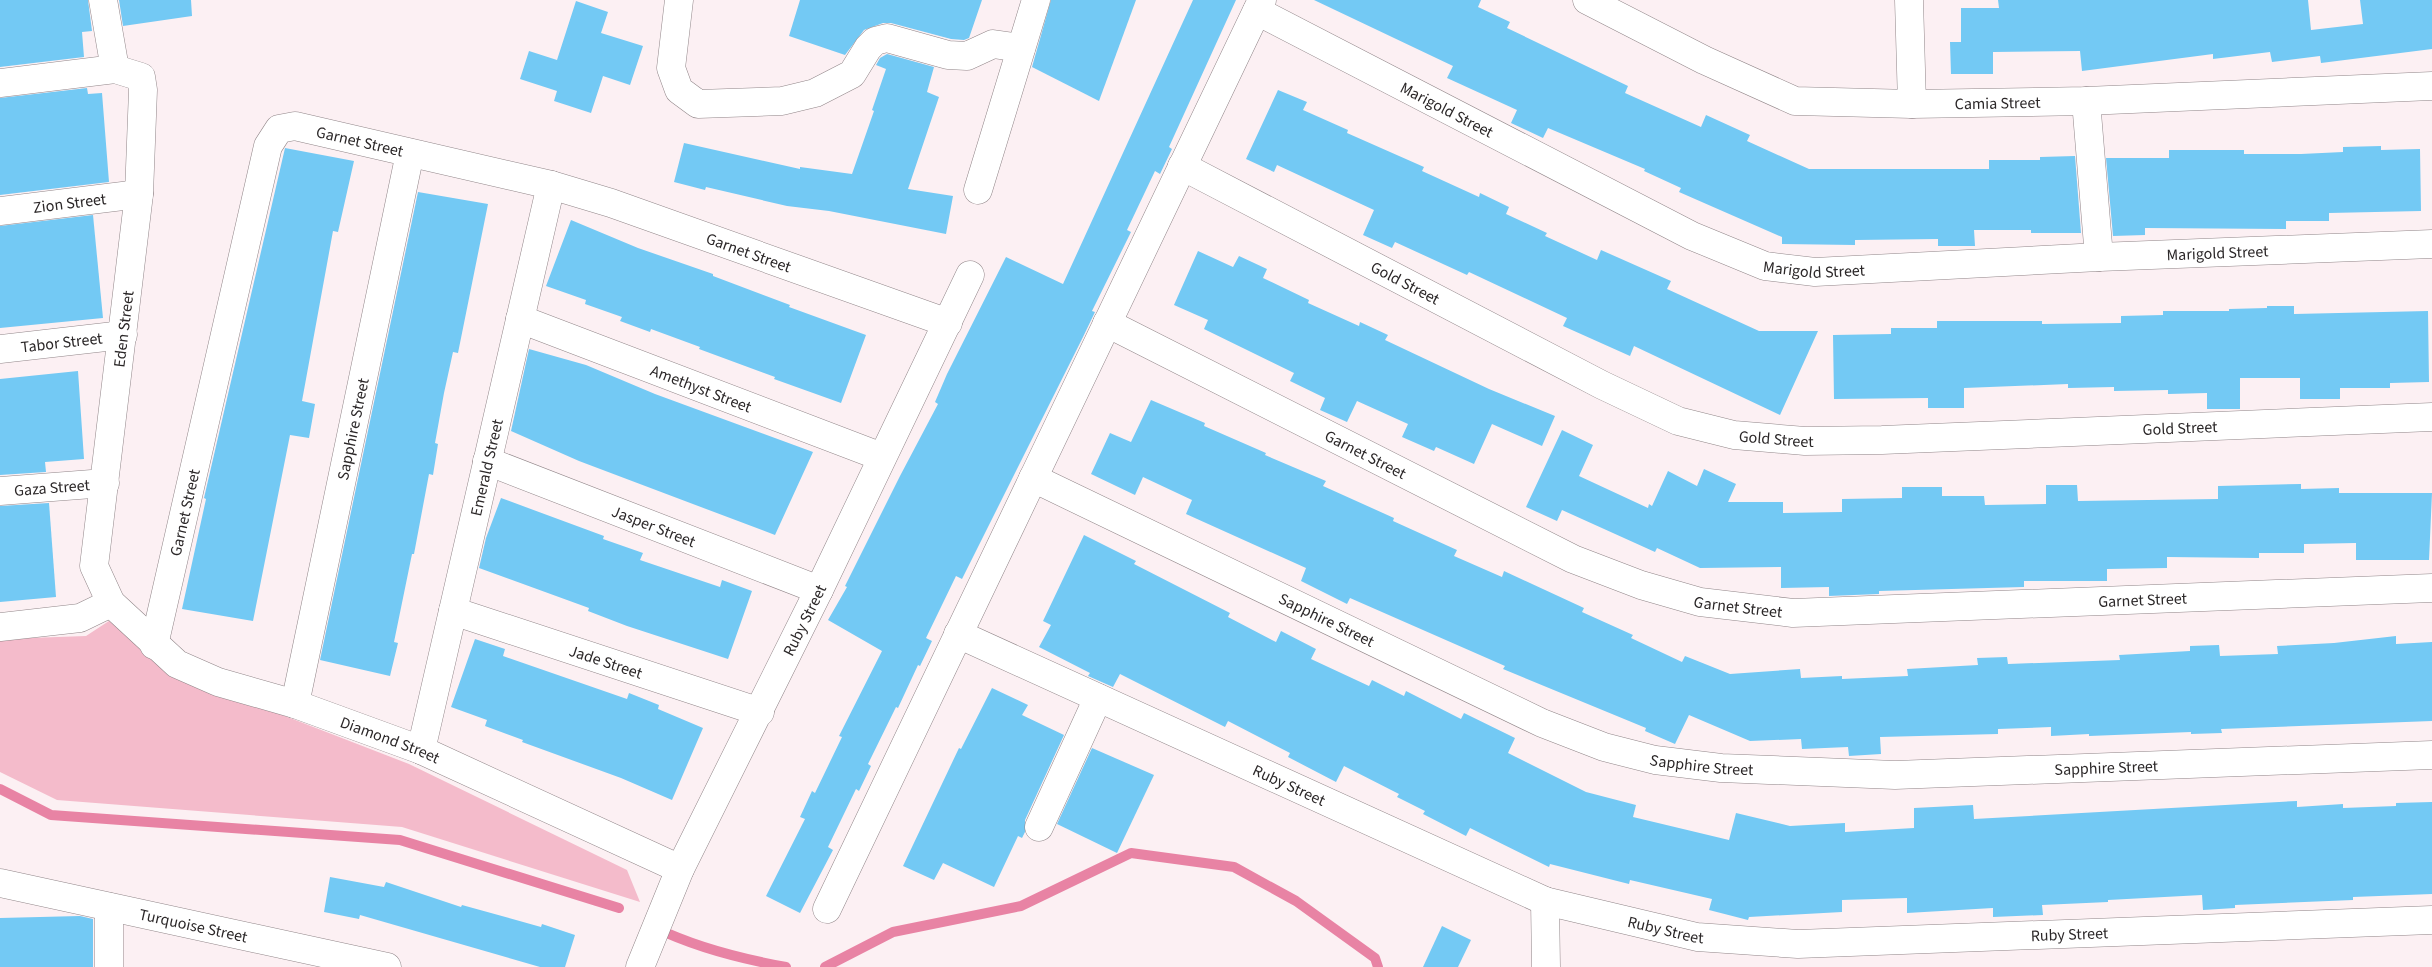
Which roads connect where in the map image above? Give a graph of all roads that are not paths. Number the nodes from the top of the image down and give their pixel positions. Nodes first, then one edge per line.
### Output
1 (103, 0) edge
2 (679, 0) edge
3 (1036, 0) edge
4 (1587, 0) edge
5 (1909, 0) edge
6 (1259, 5) edge
7 (1021, 48) junction
8 (115, 69) junction
9 (0, 83) edge
10 (2432, 86) edge
11 (2086, 101) junction
12 (1912, 104) junction
13 (410, 153) junction
14 (1182, 166) junction
15 (551, 185) junction
16 (978, 190) dead end
17 (139, 194) junction
18 (0, 211) edge
19 (2432, 244) edge
20 (2099, 256) junction
21 (970, 275) dead end
22 (520, 319) junction
23 (948, 323) junction
24 (1107, 323) junction
25 (123, 335) junction
26 (0, 349) edge
27 (2432, 417) edge
28 (882, 458) junction
29 (488, 461) junction
30 (1033, 478) junction
31 (105, 484) junction
32 (0, 491) edge
33 (2432, 588) edge
34 (819, 590) junction
35 (111, 603) junction
36 (453, 611) junction
37 (0, 627) edge
38 (958, 634) junction
39 (154, 645) junction
40 (1098, 698) junction
41 (295, 704) junction
42 (760, 712) junction
43 (421, 750) junction
44 (2432, 755) edge
45 (1038, 827) dead end
46 (680, 869) junction
47 (0, 883) edge
48 (1545, 901) junction
49 (109, 908) junction
50 (827, 909) dead end
51 (2432, 920) edge
52 (643, 958) edge
53 (109, 967) edge
54 (387, 967) edge
55 (1546, 967) edge

1 - 8 street
2 - 7 street
3 - 7 street
4 - 12 street, Camia Street
5 - 12 street
6 - 14 street
6 - 20 street, Marigold Street
7 - 16 street
8 - 9 street
8 - 17 street, Eden Street
10 - 11 street, Camia Street
11 - 12 street, Camia Street
11 - 20 street
13 - 15 street, Garnet Street
13 - 39 street, Garnet Street
13 - 41 street, Sapphire Street
14 - 24 street
14 - 27 street, Gold Street
15 - 22 street, Emerald Street
15 - 23 street, Garnet Street
17 - 18 street, Zion Street
17 - 25 street, Eden Street
19 - 20 street, Marigold Street
21 - 23 street, Ruby Street
22 - 28 street, Amethyst Street
22 - 29 street, Emerald Street
23 - 28 street, Ruby Street
24 - 30 street
24 - 33 street, Garnet Street
25 - 26 street, Tabor Street
25 - 31 street, Eden Street
28 - 34 street, Ruby Street
29 - 34 street, Jasper Street
29 - 36 street, Emerald Street
30 - 38 street
30 - 44 street, Sapphire Street
31 - 32 street, Gaza Street
31 - 35 street, Eden Street
34 - 42 street, Ruby Street
35 - 37 street
35 - 39 street, Diamond Street
36 - 42 street, Jade Street
36 - 43 street, Emerald Street
38 - 40 street, Ruby Street
38 - 50 street
39 - 41 street, Diamond Street
40 - 45 street
40 - 48 street, Ruby Street
41 - 43 street, Diamond Street
42 - 46 street, Ruby Street
43 - 46 street, Diamond Street
46 - 52 street, Ruby Street
47 - 49 street, Turquoise Street
48 - 51 street, Ruby Street
48 - 55 street
49 - 53 street
49 - 54 street, Turquoise Street

